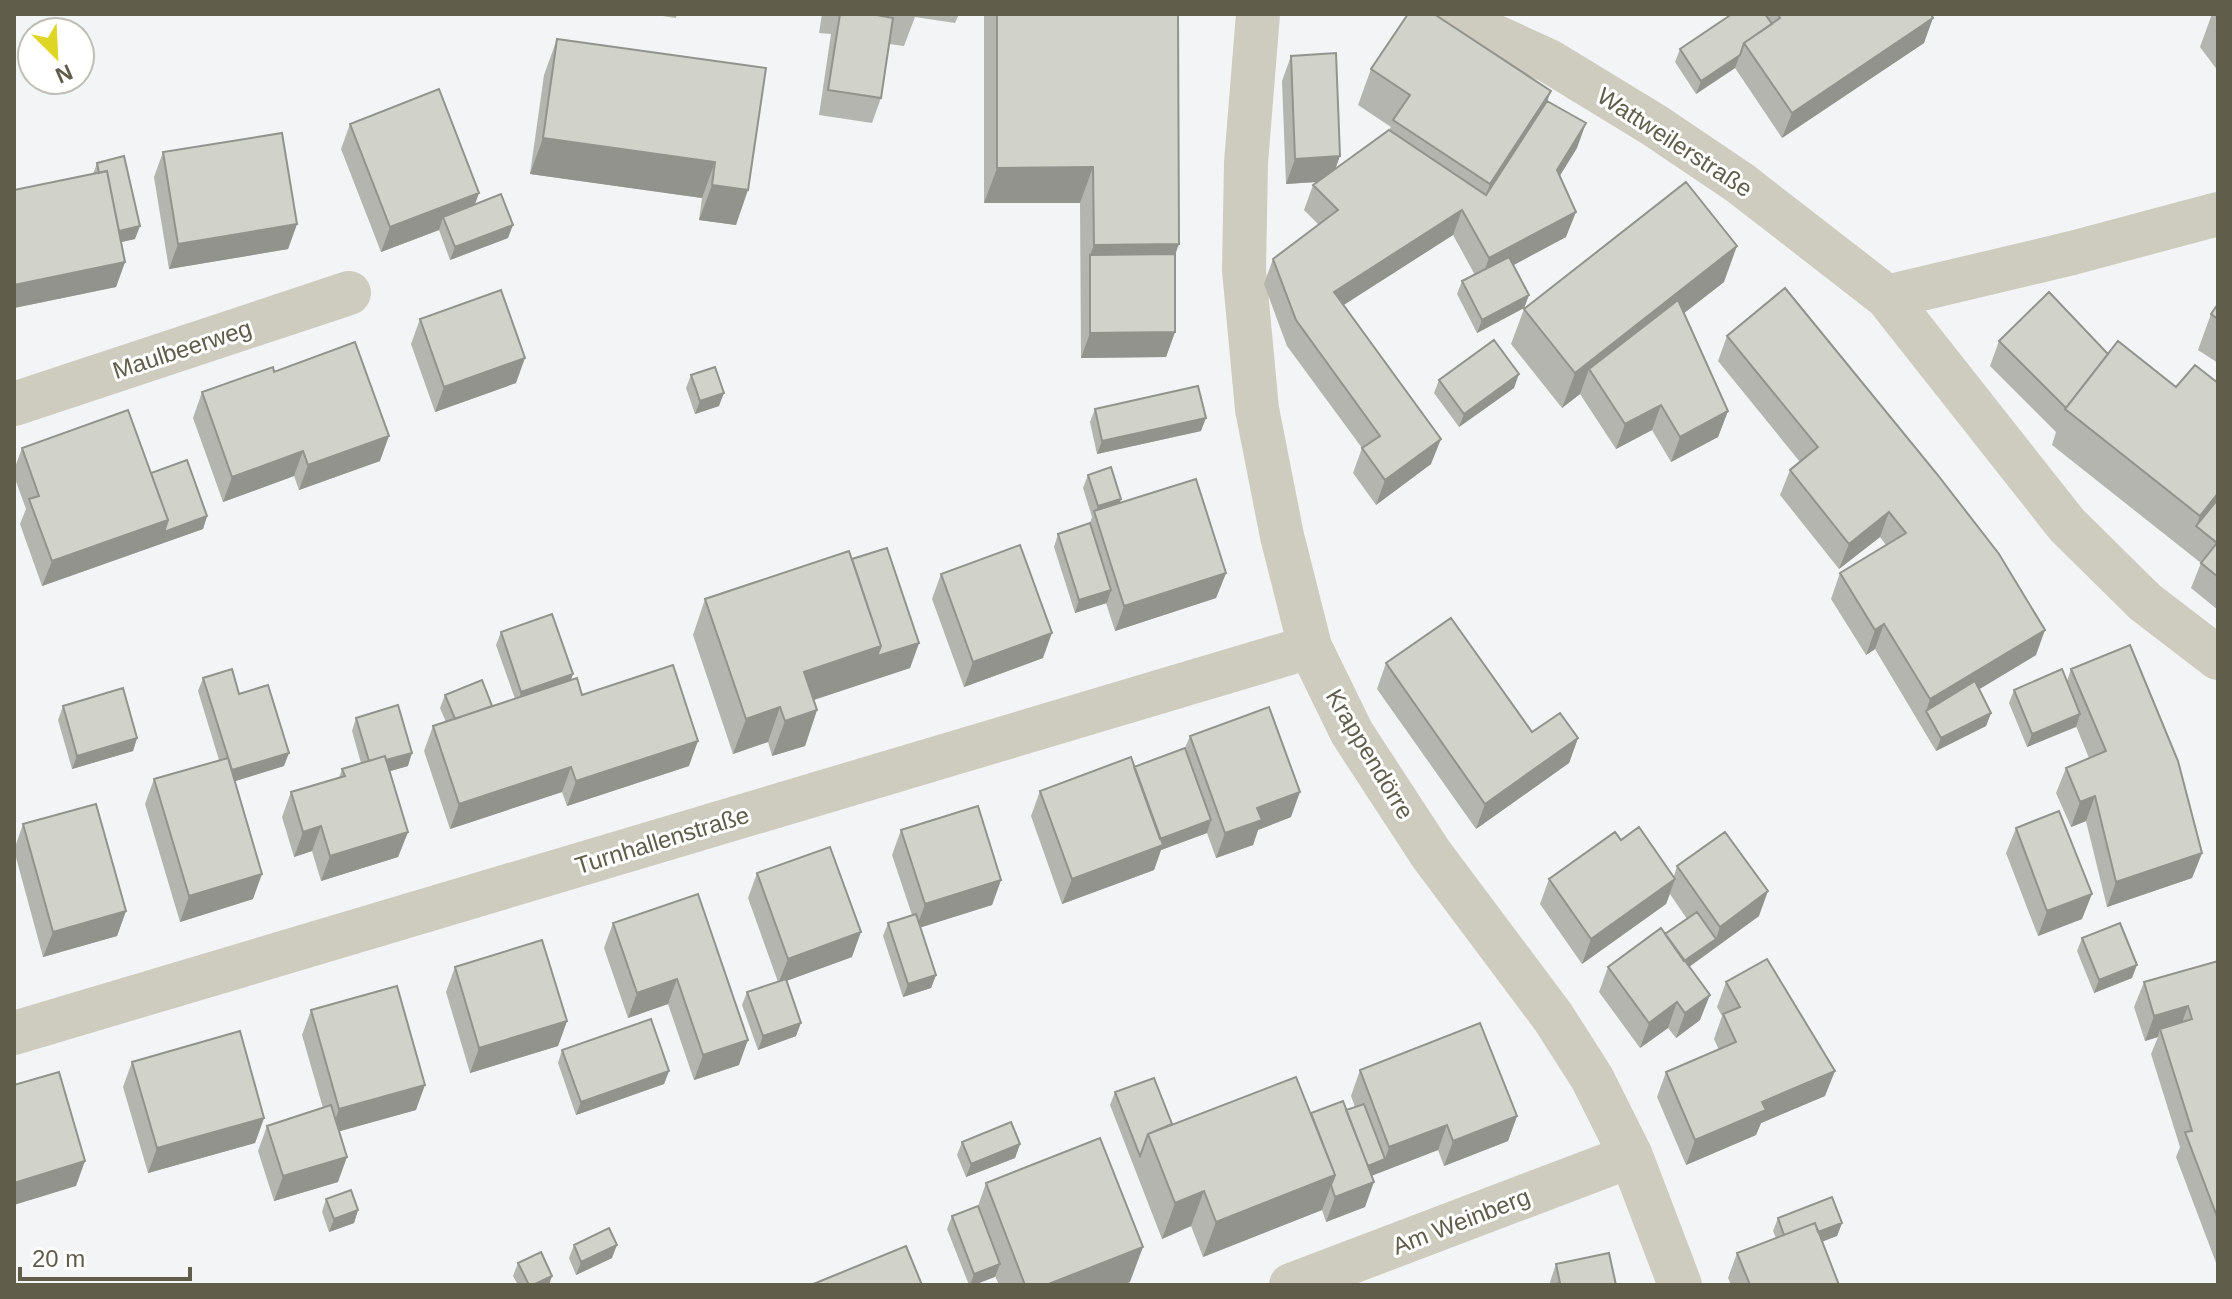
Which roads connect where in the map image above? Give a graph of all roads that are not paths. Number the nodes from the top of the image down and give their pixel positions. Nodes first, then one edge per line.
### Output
1 (1258, 14) edge
2 (1446, 14) edge
3 (2218, 214) edge
4 (349, 293) dead end
5 (1887, 297) junction
6 (14, 404) edge
7 (1310, 647) junction
8 (2218, 658) edge
9 (14, 1033) edge
10 (1631, 1156) junction
11 (1291, 1285) edge
12 (1680, 1285) edge

1 - 7 street, Krappendörre
2 - 5 street, Wattweilerstraße
3 - 5 street
4 - 6 street, Maulbeerweg
5 - 8 street, Wattweilerstraße
7 - 9 street, Turnhallenstraße
7 - 10 street, Krappendörre
10 - 11 street, Am Weinberg
10 - 12 street, Krappendörre

